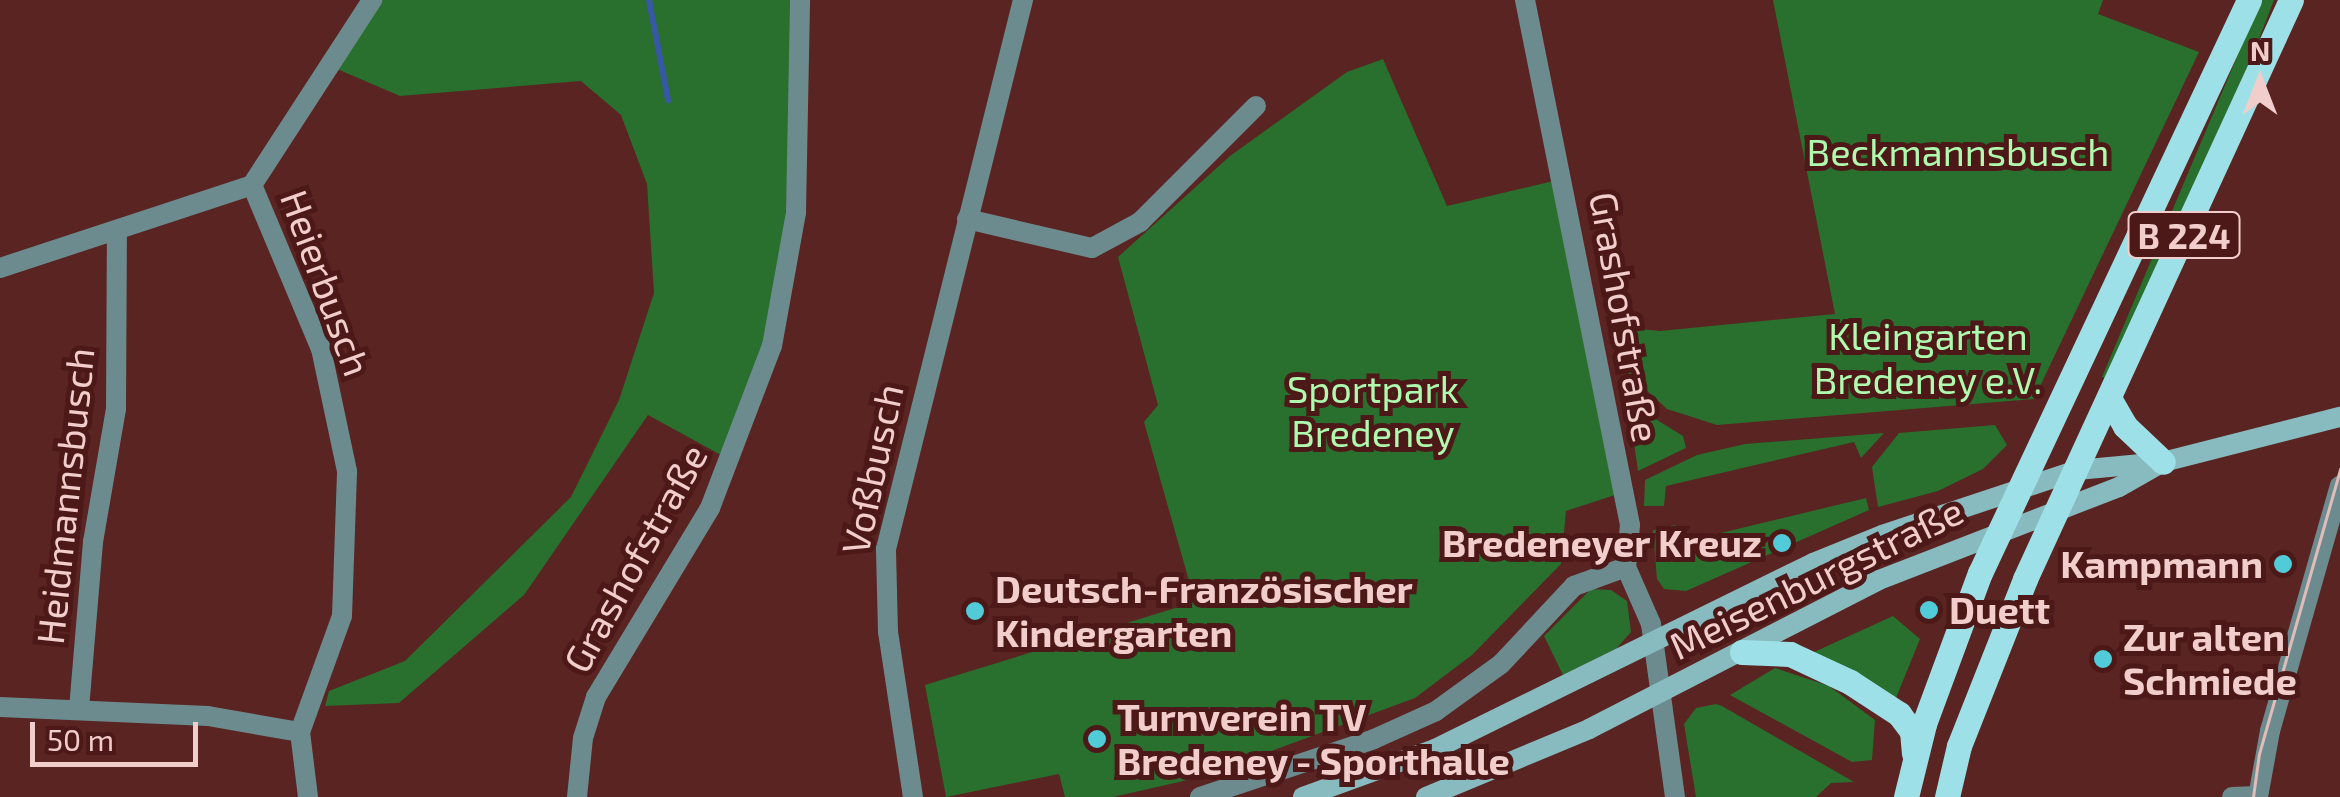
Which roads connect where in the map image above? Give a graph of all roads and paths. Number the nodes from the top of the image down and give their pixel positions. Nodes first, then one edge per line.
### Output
1 (372, 0) edge
2 (800, 0) edge
3 (1023, 0) edge
4 (1525, 0) edge
5 (2249, 0) edge
6 (2292, 0) edge
7 (1256, 106) dead end
8 (252, 185) junction
9 (967, 218) junction
10 (117, 230) junction
11 (0, 268) edge
12 (2110, 398) junction
13 (2340, 416) edge
14 (2163, 462) junction
15 (2077, 470) junction
16 (2026, 485) junction
17 (2340, 486) edge
18 (2057, 511) junction
19 (2003, 529) junction
20 (1626, 567) junction
21 (1654, 644) junction
22 (1742, 652) junction
23 (1660, 692) junction
24 (0, 707) edge
25 (78, 709) junction
26 (300, 732) junction
27 (1915, 758) junction
28 (2258, 796) edge
29 (308, 797) edge
30 (577, 797) edge
31 (913, 797) edge
32 (1200, 797) edge
33 (1303, 797) edge
34 (1426, 797) edge
35 (1675, 797) edge
36 (1906, 797) edge
37 (1947, 797) edge
38 (2232, 797) edge

1 - 8 street, Heierbusch
2 - 30 street, Grashofstraße
3 - 9 street, Voßbusch
4 - 20 street, Grashofstraße
5 - 16 main road, B 224
6 - 12 main road, B 224
7 - 9 street
8 - 10 street
8 - 26 street, Heierbusch
9 - 31 street, Voßbusch
10 - 11 street
10 - 25 street, Heidmannsbusch
12 - 14 main road
12 - 15 main road, B 224
13 - 14 main road
14 - 15 main road
14 - 18 main road
15 - 16 main road
15 - 18 main road, B 224
16 - 19 main road, B 224
16 - 21 main road, Meisenburgstraße
17 - 28 street
18 - 19 main road
18 - 37 main road, B 224
19 - 22 main road, Meisenburgstraße
19 - 27 main road, B 224
20 - 21 street, Grashofstraße
20 - 32 street
21 - 23 street, Meisenburgstraße
21 - 33 main road, Meisenburgstraße
22 - 23 main road, Meisenburgstraße
22 - 27 main road
23 - 34 main road, Meisenburgstraße
23 - 35 street, Meisenburgstraße
24 - 25 street
25 - 26 street
26 - 29 street, Heierbusch
27 - 36 main road, B 224
28 - 38 street

